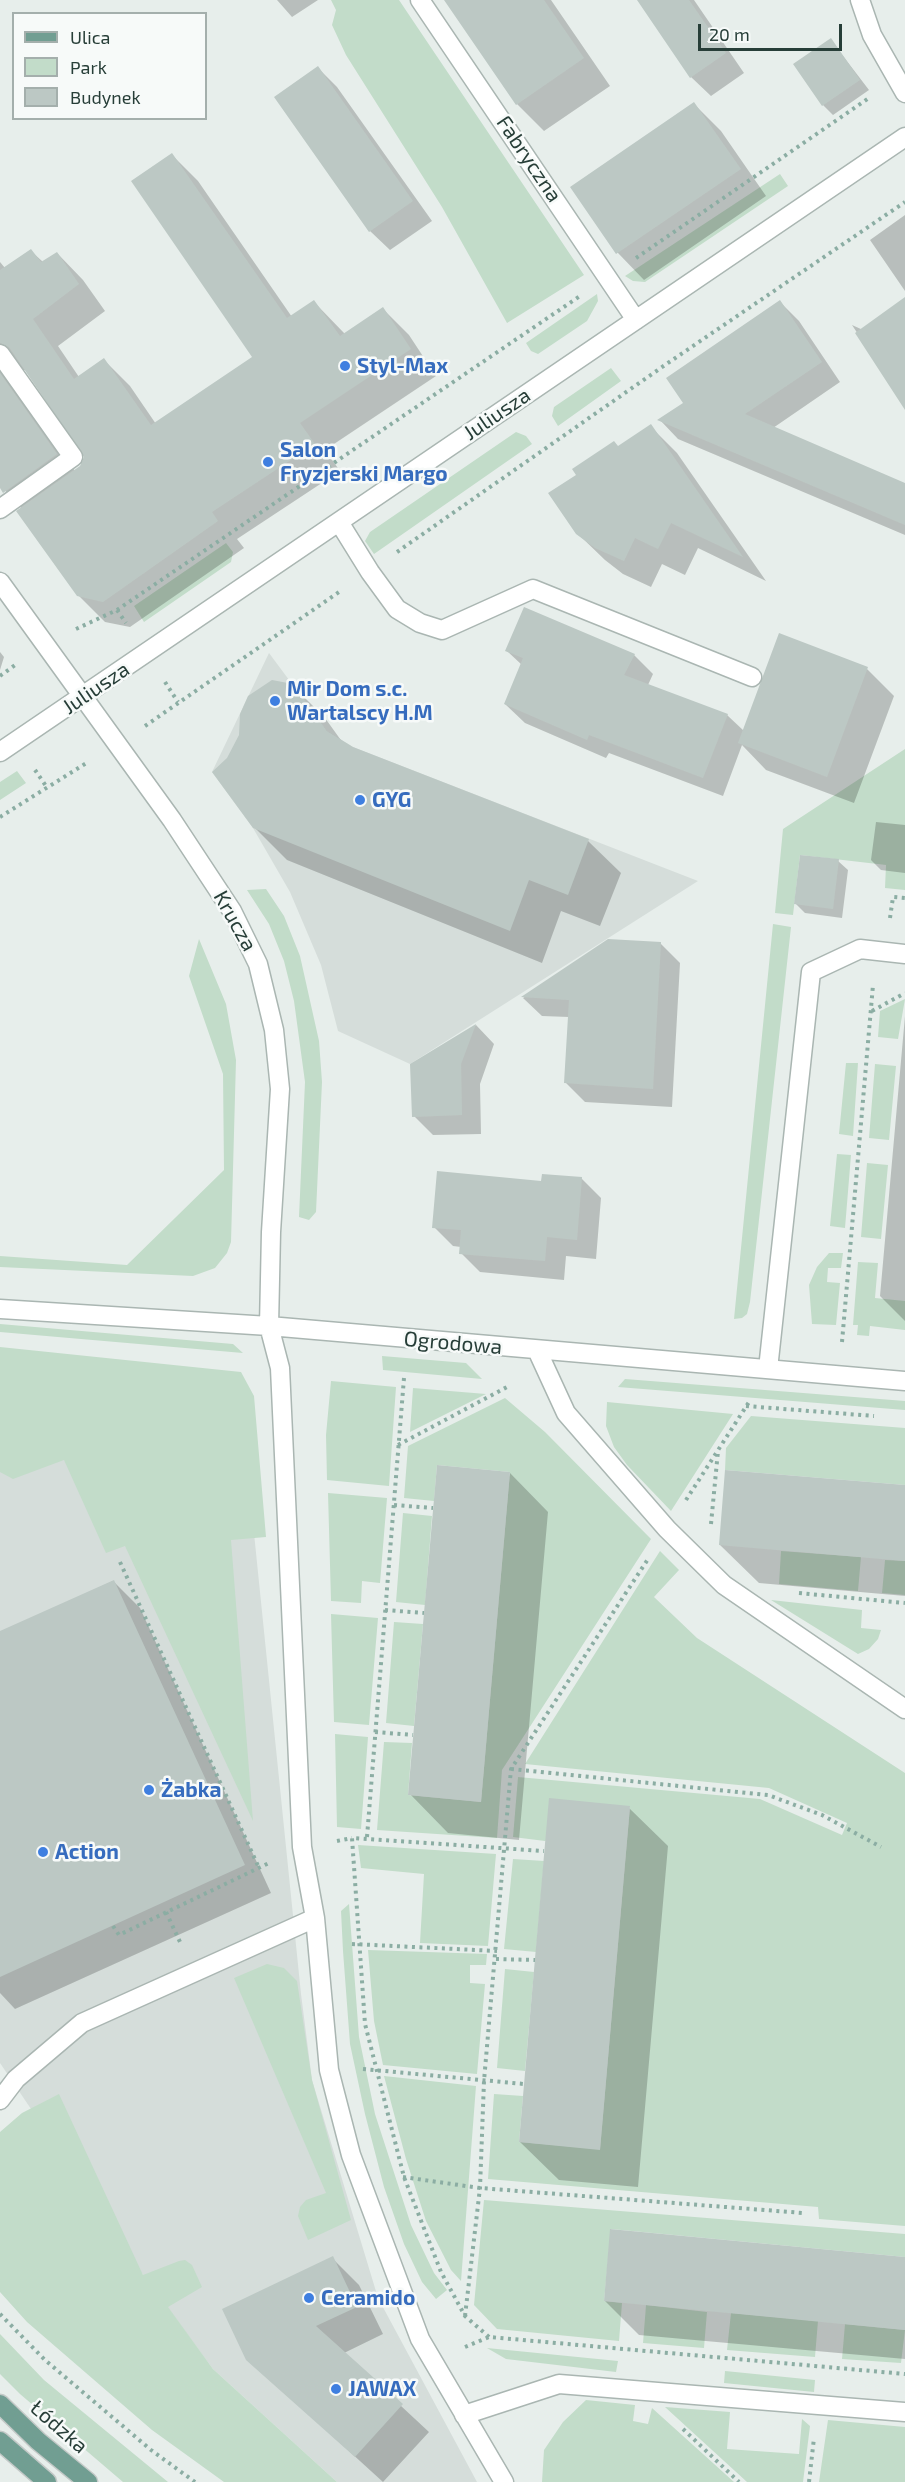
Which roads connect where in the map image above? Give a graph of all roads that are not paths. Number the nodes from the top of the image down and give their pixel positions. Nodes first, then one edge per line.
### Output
1 (420, 0) edge
2 (860, 0) edge
3 (901, 86) edge
4 (905, 136) edge
5 (636, 320) junction
6 (0, 354) edge
7 (0, 509) edge
8 (339, 522) junction
9 (0, 582) edge
10 (752, 677) dead end
11 (82, 697) junction
12 (0, 752) edge
13 (905, 954) edge
14 (0, 1309) edge
15 (269, 1326) junction
16 (537, 1350) junction
17 (768, 1369) junction
18 (905, 1381) edge
19 (905, 1709) edge
20 (315, 1918) junction
21 (0, 2100) edge
22 (0, 2404) edge
23 (905, 2412) edge
24 (464, 2415) junction
25 (0, 2441) edge
26 (47, 2482) edge
27 (88, 2482) edge
28 (504, 2482) edge

1 - 5 street, Fabryczna
2 - 3 street
4 - 5 street, Juliusza
5 - 8 street, Juliusza
6 - 7 street
8 - 10 street
8 - 11 street, Juliusza
9 - 11 street, Krucza
11 - 12 street, Juliusza
11 - 15 street, Krucza
13 - 17 street
14 - 15 street, Ogrodowa
15 - 16 street, Ogrodowa
15 - 20 street, Krucza
16 - 17 street, Ogrodowa
16 - 19 street
17 - 18 street, Ogrodowa
20 - 21 street
20 - 24 street, Krucza
22 - 27 main road, Łódzka
23 - 24 street
24 - 28 street, Krucza
25 - 26 main road

